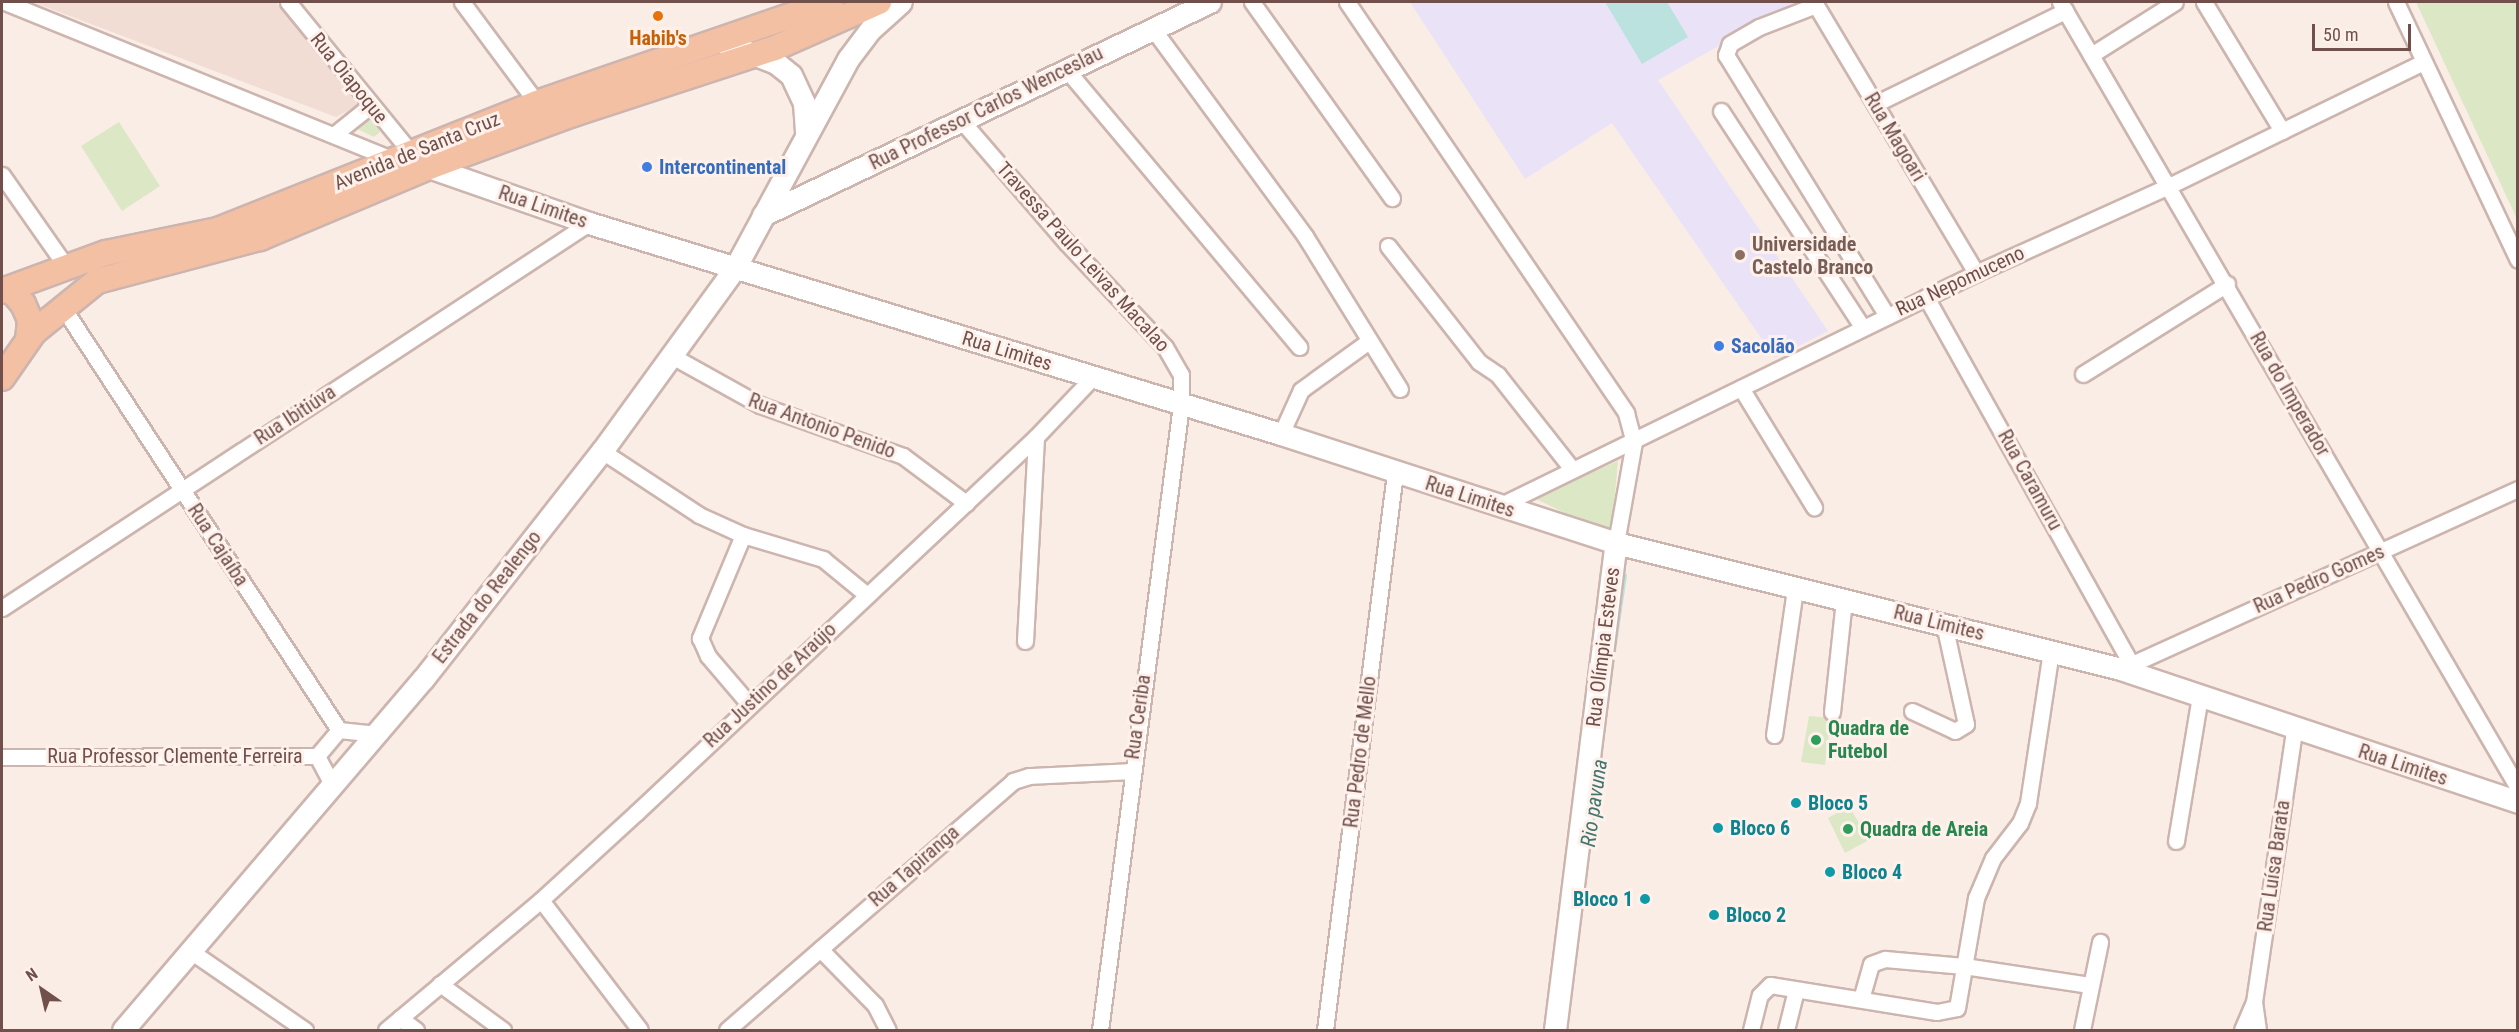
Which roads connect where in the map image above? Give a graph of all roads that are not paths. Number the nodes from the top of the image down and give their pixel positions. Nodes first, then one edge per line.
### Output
1 (5, 2) edge
2 (288, 2) edge
3 (462, 2) edge
4 (831, 2) edge
5 (879, 2) edge
6 (901, 2) edge
7 (1210, 2) edge
8 (1252, 2) edge
9 (1347, 2) edge
10 (2175, 2) edge
11 (2204, 2) edge
12 (2396, 2) edge
13 (1815, 3) edge
14 (2063, 6) edge
15 (1153, 28) junction
16 (722, 42) junction
17 (757, 54) junction
18 (2091, 55) junction
19 (2423, 62) junction
20 (1066, 69) junction
21 (537, 103) junction
22 (1875, 104) junction
23 (370, 106) junction
24 (1721, 111) dead end
25 (961, 120) junction
26 (2282, 131) junction
27 (806, 132) junction
28 (336, 133) junction
29 (412, 160) junction
30 (789, 165) junction
31 (2, 175) edge
32 (2169, 186) junction
33 (818, 189) junction
34 (1392, 198) dead end
35 (763, 215) junction
36 (589, 223) junction
37 (1388, 246) dead end
38 (2517, 260) edge
39 (67, 268) junction
40 (735, 268) junction
41 (1976, 273) junction
42 (2226, 284) junction
43 (4, 289) edge
44 (1926, 297) junction
45 (62, 306) junction
46 (1887, 316) junction
47 (77, 330) junction
48 (1859, 330) junction
49 (34, 332) junction
50 (1369, 341) junction
51 (1299, 347) dead end
52 (672, 356) junction
53 (2083, 374) dead end
54 (2, 378) edge
55 (1092, 378) junction
56 (1741, 388) junction
57 (1400, 389) dead end
58 (1181, 405) junction
59 (1281, 434) junction
60 (1036, 436) junction
61 (1634, 442) junction
62 (602, 451) junction
63 (1572, 469) junction
64 (1395, 473) junction
65 (182, 489) junction
66 (2517, 489) edge
67 (966, 503) junction
68 (1499, 506) junction
69 (1814, 507) dead end
70 (743, 535) junction
71 (1616, 543) junction
72 (2380, 552) junction
73 (1795, 589) junction
74 (867, 595) junction
75 (1844, 600) junction
76 (2, 608) edge
77 (1954, 627) junction
78 (1025, 641) dead end
79 (2051, 651) junction
80 (2126, 667) junction
81 (2200, 696) junction
82 (749, 704) junction
83 (1912, 711) dead end
84 (1832, 712) dead end
85 (339, 730) junction
86 (2294, 730) junction
87 (375, 734) junction
88 (1774, 735) dead end
89 (317, 756) junction
90 (2, 757) edge
91 (1131, 771) junction
92 (333, 784) junction
93 (2517, 788) edge
94 (2517, 802) edge
95 (2176, 841) dead end
96 (541, 900) junction
97 (2100, 942) dead end
98 (820, 949) junction
99 (189, 950) junction
100 (1965, 966) junction
101 (441, 984) junction
102 (2090, 985) junction
103 (1796, 990) junction
104 (1861, 999) junction
105 (400, 1018) junction
106 (2249, 1020) edge
107 (123, 1030) edge
108 (305, 1030) edge
109 (386, 1030) edge
110 (416, 1030) edge
111 (502, 1030) edge
112 (640, 1030) edge
113 (727, 1030) edge
114 (888, 1030) edge
115 (1100, 1030) edge
116 (1325, 1030) edge
117 (1555, 1030) edge
118 (1751, 1030) edge
119 (1786, 1030) edge
120 (2082, 1030) edge

1 - 28 street, Rua Limites
2 - 23 street, Rua Oiapoque
3 - 21 street
4 - 16 main road, Avenida de Santa Cruz
5 - 17 main road, Avenida de Santa Cruz
6 - 27 street, Estrada do Realengo
7 - 15 street, Rua Professor Carlos Wenceslau
8 - 34 street
9 - 61 street
10 - 18 street
11 - 26 street
12 - 19 street
13 - 22 street, Rua Magoari
13 - 46 street
14 - 18 street, Rua do Imperador
14 - 22 street
15 - 20 street, Rua Professor Carlos Wenceslau
15 - 50 street
16 - 17 street
16 - 21 main road, Avenida de Santa Cruz
17 - 27 street
17 - 29 main road, Avenida de Santa Cruz
18 - 32 street, Rua do Imperador
19 - 26 street, Rua Nepomuceno
19 - 38 street
20 - 25 street, Rua Professor Carlos Wenceslau
20 - 51 street
21 - 29 main road, Avenida de Santa Cruz
22 - 41 street, Rua Magoari
23 - 28 street
23 - 29 street, Rua Oiapoque
24 - 48 street
25 - 33 street, Rua Professor Carlos Wenceslau
25 - 58 street, Travessa Paulo Leivas Macalao
26 - 32 street, Rua Nepomuceno
27 - 30 street, Estrada do Realengo
28 - 29 street, Rua Limites
29 - 36 street, Rua Limites
29 - 39 main road, Avenida de Santa Cruz
29 - 45 main road, Avenida de Santa Cruz
30 - 33 street
30 - 35 street, Estrada do Realengo
31 - 39 street
32 - 41 street, Rua Nepomuceno
32 - 42 street, Rua do Imperador
33 - 35 street, Rua Professor Carlos Wenceslau
35 - 40 street, Estrada do Realengo
36 - 40 street, Rua Limites
36 - 65 street, Rua Ibitiúva
37 - 63 street
39 - 43 main road, Avenida de Santa Cruz
40 - 52 street, Estrada do Realengo
40 - 55 street, Rua Limites
41 - 44 street, Rua Nepomuceno
42 - 53 street
42 - 72 street, Rua do Imperador
43 - 49 main road
44 - 46 street, Rua Nepomuceno
44 - 80 street, Rua Caramuru
45 - 47 street, Rua Cajaíba
45 - 49 main road, Avenida de Santa Cruz
46 - 48 street, Rua Nepomuceno
47 - 49 street
47 - 65 street, Rua Cajaíba
48 - 56 street, Rua Nepomuceno
49 - 54 main road, Avenida de Santa Cruz
50 - 57 street
50 - 59 street
52 - 62 street, Estrada do Realengo
52 - 67 street, Rua Antonio Penido
55 - 58 street, Rua Limites
55 - 60 street, Rua Justino de Araújo
56 - 61 street, Rua Nepomuceno
56 - 69 street
58 - 59 street, Rua Limites
58 - 91 street, Rua Ceriba
59 - 64 street, Rua Limites
60 - 67 street, Rua Justino de Araújo
60 - 78 street
61 - 63 street, Rua Nepomuceno
61 - 71 street, Rua Olímpia Esteves
62 - 70 street
62 - 87 street, Estrada do Realengo
63 - 68 street, Rua Nepomuceno
64 - 68 street, Rua Limites
64 - 116 street, Rua Pedro de Mello
65 - 76 street, Rua Ibitiúva
65 - 85 street, Rua Cajaíba
66 - 72 street, Rua Pedro Gomes
67 - 74 street, Rua Justino de Araújo
68 - 71 street, Rua Limites
70 - 74 street
70 - 82 street
71 - 73 street, Rua Limites
71 - 117 street, Rua Olímpia Esteves
72 - 80 street, Rua Pedro Gomes
72 - 93 street, Rua do Imperador
73 - 75 street, Rua Limites
73 - 88 street
74 - 82 street, Rua Justino de Araújo
75 - 77 street, Rua Limites
75 - 84 street
77 - 79 street, Rua Limites
77 - 83 street
79 - 80 street, Rua Limites
79 - 100 street
80 - 81 street, Rua Limites
81 - 86 street, Rua Limites
81 - 95 street
82 - 96 street, Rua Justino de Araújo
85 - 87 street
85 - 89 street
86 - 94 street, Rua Limites
86 - 106 street, Rua Luísa Barata
87 - 92 street, Estrada do Realengo
89 - 90 street, Rua Professor Clemente Ferreira
89 - 92 street, Rua Professor Clemente Ferreira
91 - 98 street, Rua Tapiranga
91 - 115 street, Rua Ceriba
92 - 99 street, Estrada do Realengo
96 - 101 street, Rua Justino de Araújo
96 - 112 street
97 - 102 street
98 - 113 street, Rua Tapiranga
98 - 114 street
99 - 107 street, Estrada do Realengo
99 - 108 street
100 - 102 street
100 - 104 street
100 - 104 street
101 - 105 street, Rua Justino de Araújo
101 - 111 street
102 - 120 street
103 - 104 street
103 - 118 street
103 - 119 street
105 - 109 street, Rua Justino de Araújo
105 - 110 street

